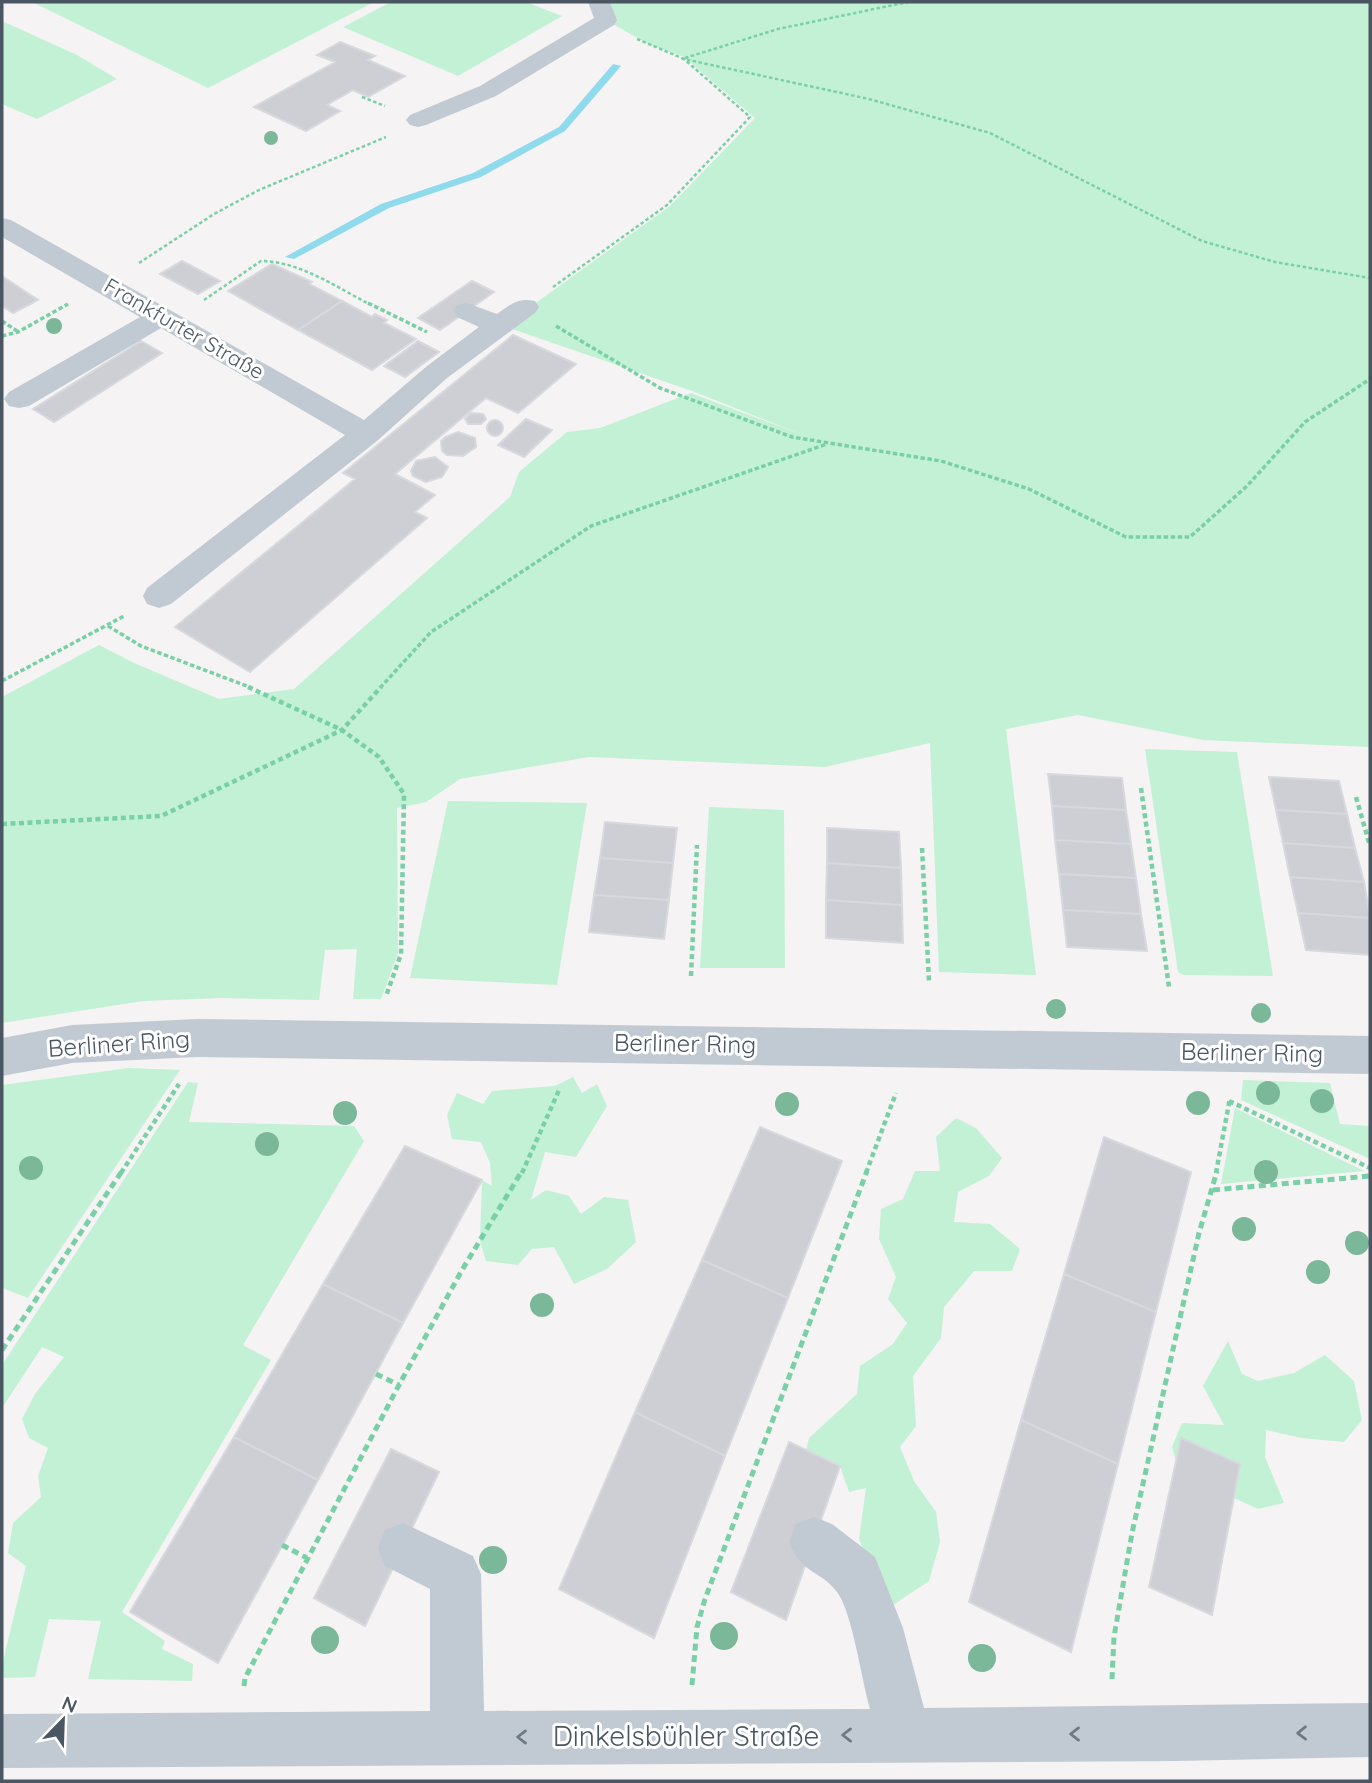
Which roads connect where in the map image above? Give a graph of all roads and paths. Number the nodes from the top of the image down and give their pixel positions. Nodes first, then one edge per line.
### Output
1 (908, 2) edge
2 (603, 11) edge
3 (684, 59) junction
4 (418, 120) joint
5 (2, 226) edge
6 (1370, 278) edge
7 (104, 283) junction
8 (78, 298) dead end
9 (525, 307) junction
10 (467, 311) dead end
11 (166, 318) junction
12 (2, 321) edge
13 (499, 326) junction
14 (18, 332) junction
15 (2, 336) edge
16 (466, 350) junction
17 (1370, 379) edge
18 (19, 399) dead end
19 (366, 434) junction
20 (829, 443) junction
21 (159, 596) joint
22 (108, 626) junction
23 (2, 681) edge
24 (342, 730) junction
25 (1141, 788) dead end
26 (1356, 797) dead end
27 (2, 824) edge
28 (697, 845) dead end
29 (1370, 846) edge
30 (922, 848) dead end
31 (691, 976) dead end
32 (929, 981) dead end
33 (1169, 987) dead end
34 (197, 1038) junction
35 (379, 1041) junction
36 (568, 1043) junction
37 (897, 1047) junction
38 (1239, 1053) junction
39 (1370, 1055) edge
40 (2, 1057) edge
41 (1229, 1101) junction
42 (1370, 1168) edge
43 (1370, 1176) edge
44 (1213, 1190) junction
45 (2, 1350) edge
46 (376, 1374) dead end
47 (399, 1385) junction
48 (814, 1542) dead end
49 (282, 1545) dead end
50 (403, 1548) dead end
51 (307, 1558) junction
52 (1370, 1730) edge
53 (1115, 1733) junction
54 (693, 1735) junction
55 (905, 1735) junction
56 (454, 1737) junction
57 (233, 1740) junction
58 (2, 1741) edge

1 - 3 path
2 - 3 path
2 - 4 street
3 - 6 path
3 - 9 path
4 - 7 path
5 - 7 street, Frankfurter Straße
7 - 11 street, Frankfurter Straße
8 - 14 path
9 - 13 street
9 - 20 path
10 - 13 street
11 - 16 path
11 - 18 street
11 - 19 street, Frankfurter Straße
12 - 14 path
13 - 16 street
14 - 15 path
16 - 19 street
17 - 20 path
19 - 21 street
20 - 24 path
21 - 22 path
22 - 23 path
22 - 24 path
24 - 27 path
24 - 35 path
25 - 33 path
26 - 29 path
28 - 31 path
30 - 32 path
34 - 35 street, Berliner Ring
34 - 40 street, Berliner Ring
34 - 45 path
35 - 36 street, Berliner Ring
36 - 37 street, Berliner Ring
36 - 47 path
37 - 38 street, Berliner Ring
37 - 54 path
38 - 39 street, Berliner Ring
38 - 41 path
41 - 42 path
41 - 44 path
43 - 44 path
44 - 53 path
46 - 47 path
47 - 51 path
48 - 55 street
49 - 51 path
50 - 56 street
51 - 57 path
52 -> 53 street, Dinkelsbühler Straße
53 -> 55 street, Dinkelsbühler Straße
55 -> 54 street, Dinkelsbühler Straße
54 -> 56 street, Dinkelsbühler Straße
56 - 57 street, Dinkelsbühler Straße
57 - 58 street, Dinkelsbühler Straße

